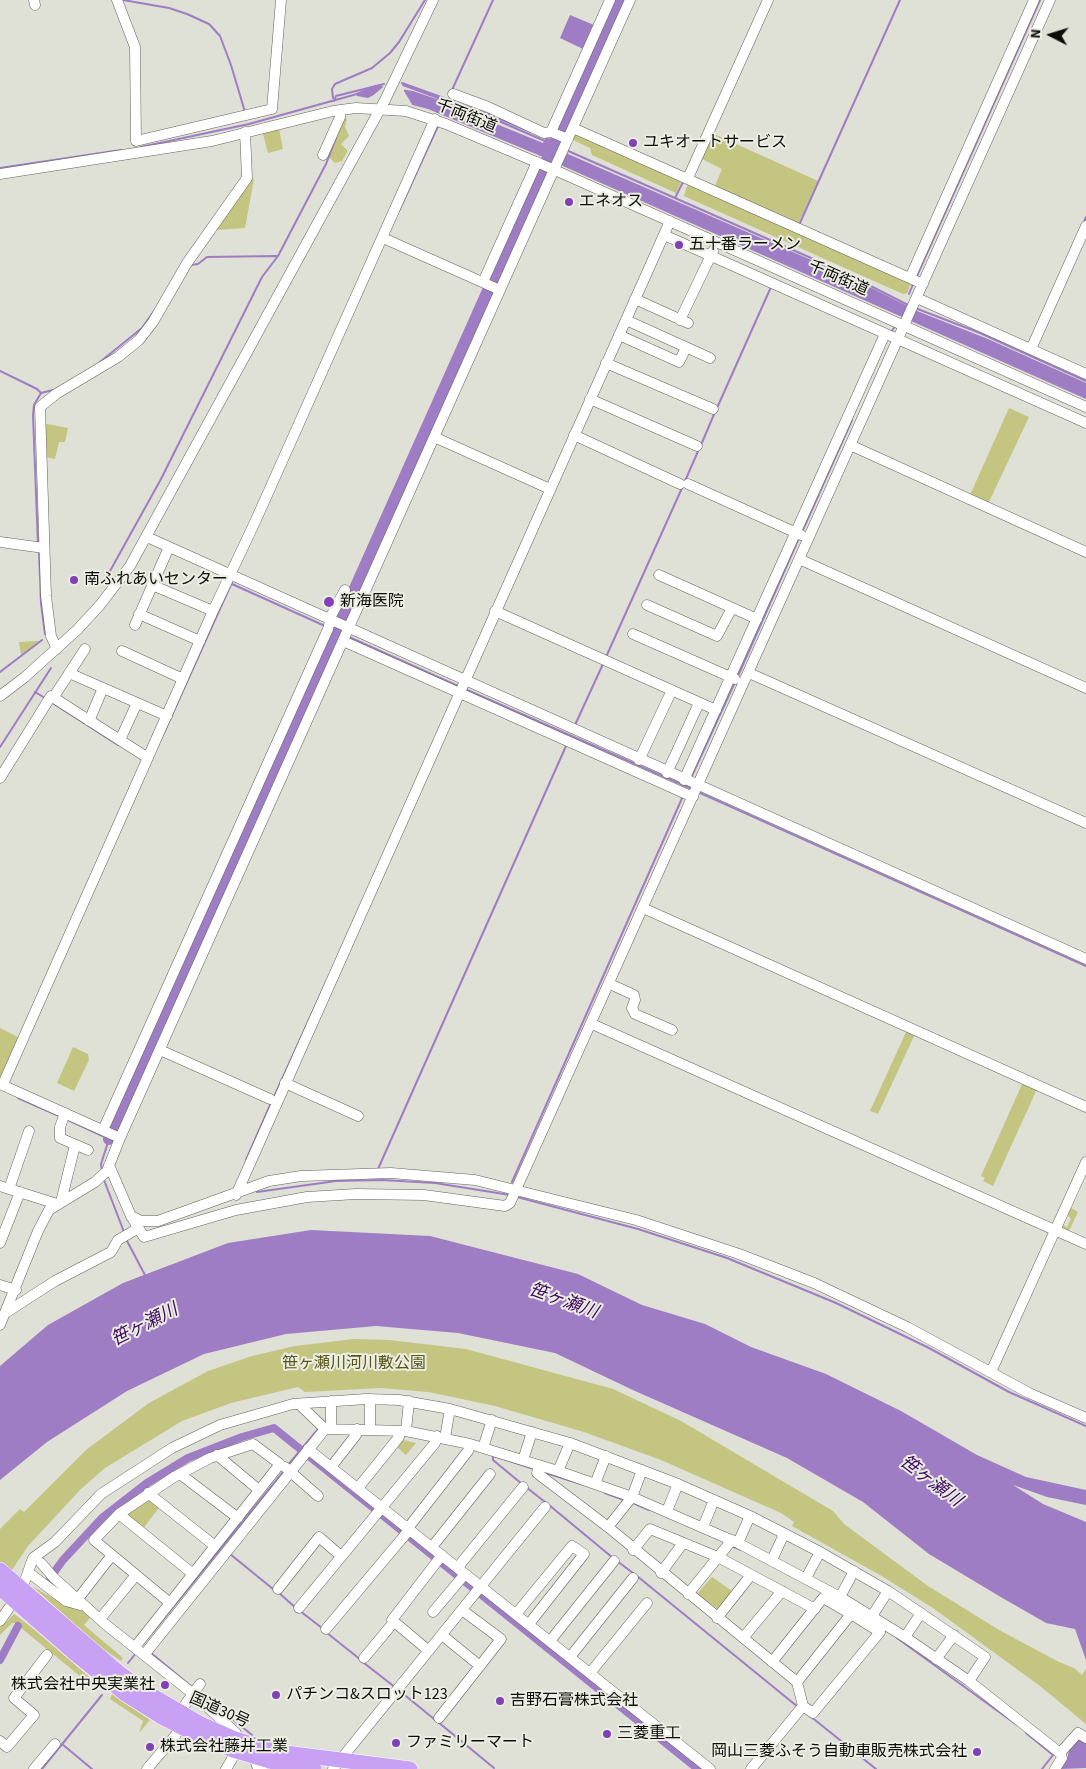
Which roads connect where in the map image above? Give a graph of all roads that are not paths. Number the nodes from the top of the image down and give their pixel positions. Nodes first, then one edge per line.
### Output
1 (118, 0) edge
2 (281, 0) edge
3 (433, 0) edge
4 (610, 0) edge
5 (630, 0) edge
6 (768, 0) edge
7 (1034, 0) edge
8 (1050, 0) edge
9 (453, 94) dead end
10 (574, 102) junction
11 (383, 104) junction
12 (340, 110) junction
13 (272, 117) junction
14 (435, 119) junction
15 (573, 128) junction
16 (245, 132) junction
17 (560, 138) junction
18 (323, 155) dead end
19 (537, 162) junction
20 (556, 166) junction
21 (0, 174) edge
22 (686, 177) junction
23 (670, 222) junction
24 (1086, 226) edge
25 (664, 235) junction
26 (386, 239) junction
27 (713, 251) junction
28 (916, 281) junction
29 (491, 286) junction
30 (635, 299) junction
31 (915, 302) junction
32 (626, 320) junction
33 (905, 323) junction
34 (619, 335) junction
35 (891, 336) junction
36 (686, 348) junction
37 (1031, 349) junction
38 (710, 358) dead end
39 (606, 363) junction
40 (1086, 374) edge
41 (1011, 384) junction
42 (590, 399) junction
43 (1086, 407) edge
44 (713, 409) dead end
45 (1086, 423) edge
46 (574, 436) junction
47 (434, 438) junction
48 (850, 445) junction
49 (697, 446) dead end
50 (547, 488) junction
51 (801, 535) junction
52 (147, 537) junction
53 (0, 542) edge
54 (40, 548) junction
55 (169, 548) junction
56 (1086, 552) edge
57 (799, 559) junction
58 (659, 575) dead end
59 (233, 577) junction
60 (152, 585) junction
61 (345, 590) dead end
62 (647, 605) dead end
63 (732, 608) junction
64 (213, 611) junction
65 (495, 611) junction
66 (139, 614) junction
67 (757, 619) junction
68 (331, 622) junction
69 (135, 625) dead end
70 (346, 628) junction
71 (633, 634) dead end
72 (200, 641) junction
73 (343, 641) junction
74 (57, 649) junction
75 (85, 649) dead end
76 (122, 651) dead end
77 (70, 673) junction
78 (749, 673) junction
79 (183, 680) junction
80 (736, 680) junction
81 (103, 688) junction
82 (459, 688) junction
83 (1086, 688) edge
84 (672, 690) junction
85 (0, 696) edge
86 (50, 699) junction
87 (137, 703) junction
88 (700, 703) junction
89 (716, 710) junction
90 (166, 716) junction
91 (89, 720) junction
92 (120, 740) junction
93 (639, 760) junction
94 (147, 761) junction
95 (278, 762) junction
96 (667, 773) junction
97 (0, 778) edge
98 (691, 788) junction
99 (255, 813) junction
100 (1086, 823) edge
101 (643, 908) junction
102 (1086, 959) edge
103 (610, 984) junction
104 (592, 1024) junction
105 (672, 1030) dead end
106 (160, 1050) junction
107 (285, 1083) junction
108 (4, 1085) edge
109 (270, 1099) dead end
110 (125, 1102) junction
111 (1086, 1107) edge
112 (64, 1116) junction
113 (358, 1116) dead end
114 (29, 1131) dead end
115 (112, 1134) junction
116 (75, 1145) junction
117 (88, 1150) dead end
118 (1086, 1162) edge
119 (106, 1171) junction
120 (5, 1187) edge
121 (255, 1187) junction
122 (20, 1192) junction
123 (515, 1194) junction
124 (236, 1195) junction
125 (59, 1203) junction
126 (236, 1210) junction
127 (131, 1216) junction
128 (1056, 1228) junction
129 (134, 1231) junction
130 (0, 1243) edge
131 (1086, 1244) edge
132 (0, 1285) edge
133 (16, 1290) junction
134 (6, 1313) junction
135 (0, 1325) edge
136 (991, 1372) junction
137 (370, 1399) junction
138 (331, 1400) junction
139 (409, 1401) junction
140 (299, 1404) junction
141 (450, 1409) junction
142 (1086, 1418) edge
143 (492, 1420) junction
144 (328, 1429) junction
145 (370, 1429) junction
146 (357, 1432) junction
147 (532, 1432) junction
148 (401, 1433) junction
149 (438, 1439) junction
150 (570, 1443) junction
151 (469, 1447) junction
152 (483, 1448) junction
153 (306, 1452) junction
154 (217, 1455) junction
155 (606, 1456) junction
156 (523, 1460) junction
157 (331, 1467) junction
158 (285, 1468) junction
159 (642, 1470) junction
160 (180, 1474) junction
161 (490, 1474) dead end
162 (552, 1474) junction
163 (595, 1484) junction
164 (678, 1484) junction
165 (523, 1487) dead end
166 (358, 1488) junction
167 (259, 1490) junction
168 (148, 1493) junction
169 (318, 1496) dead end
170 (630, 1500) junction
171 (714, 1500) junction
172 (545, 1507) dead end
173 (379, 1510) junction
174 (667, 1511) junction
175 (120, 1514) junction
176 (750, 1516) junction
177 (238, 1518) junction
178 (703, 1526) junction
179 (608, 1527) junction
180 (408, 1531) junction
181 (784, 1534) junction
182 (683, 1543) junction
183 (732, 1543) junction
184 (215, 1546) junction
185 (432, 1547) junction
186 (633, 1550) junction
187 (820, 1552) junction
188 (112, 1555) junction
189 (341, 1556) junction
190 (718, 1557) junction
191 (440, 1558) junction
192 (772, 1560) junction
193 (614, 1561) dead end
194 (41, 1563) dead end
195 (0, 1570) edge
196 (854, 1571) junction
197 (28, 1572) junction
198 (661, 1573) junction
199 (193, 1574) junction
200 (136, 1575) junction
201 (461, 1575) junction
202 (751, 1575) junction
203 (633, 1578) dead end
204 (806, 1578) junction
205 (278, 1588) dead end
206 (479, 1590) junction
207 (11, 1591) edge
208 (782, 1591) junction
209 (888, 1592) junction
210 (688, 1594) junction
211 (840, 1596) junction
212 (77, 1600) junction
213 (170, 1603) junction
214 (647, 1604) dead end
215 (86, 1607) junction
216 (299, 1608) dead end
217 (815, 1609) junction
218 (462, 1610) junction
219 (433, 1612) dead end
220 (921, 1613) junction
221 (516, 1614) junction
222 (850, 1614) junction
223 (872, 1616) junction
224 (100, 1618) junction
225 (717, 1618) junction
226 (0, 1621) edge
227 (394, 1622) junction
228 (528, 1624) junction
229 (326, 1629) dead end
230 (442, 1635) junction
231 (954, 1635) junction
232 (905, 1637) junction
233 (743, 1638) junction
234 (550, 1641) junction
235 (142, 1650) junction
236 (429, 1651) junction
237 (47, 1655) dead end
238 (570, 1657) junction
239 (364, 1658) dead end
240 (936, 1658) junction
241 (772, 1662) junction
242 (480, 1666) junction
243 (590, 1673) junction
244 (969, 1681) junction
245 (797, 1682) junction
246 (196, 1689) junction
247 (801, 1708) junction
248 (439, 1718) dead end
249 (182, 1720) junction
250 (1084, 1736) edge
251 (0, 1741) edge
252 (54, 1744) dead end
253 (243, 1752) edge
254 (1060, 1753) junction
255 (336, 1765) edge
256 (34, 1769) edge
257 (147, 1769) edge
258 (226, 1769) edge
259 (314, 1769) edge
260 (410, 1769) edge
261 (710, 1769) edge
262 (751, 1769) edge
263 (1055, 1769) edge

1 - 13 street
2 - 13 street
3 - 11 street
4 - 10 street
5 - 10 street
6 - 22 street
7 - 28 street
8 - 28 street
9 - 17 street
10 - 15 street
10 - 17 street
11 - 12 street, 千両街道
11 - 14 street, 千両街道
11 - 52 street
12 - 13 street, 千両街道
12 - 18 street
13 - 16 street
14 - 19 street, 千両街道
14 - 26 street
15 - 17 street
15 - 22 street
16 - 21 street
16 - 54 street
17 - 20 street
19 - 20 street, 千両街道
19 - 29 street
20 - 23 street, 千両街道
20 - 29 street
22 - 28 street
23 - 25 street
23 - 27 street, 千両街道
24 - 37 street
25 - 27 street
25 - 30 street
26 - 29 street
26 - 59 street
27 - 30 street
27 - 33 street, 千両街道
27 - 35 street
28 - 31 street
29 - 47 street
30 - 32 street
31 - 33 street
31 - 37 street
32 - 34 street
32 - 36 street
33 - 35 street
33 - 41 street, 千両街道
34 - 36 street
34 - 39 street
35 - 41 street
35 - 48 street
35 - 51 street
36 - 38 street
37 - 40 street
39 - 42 street
39 - 44 street
41 - 43 street, 千両街道
41 - 45 street
42 - 46 street
42 - 49 street
46 - 50 street
46 - 51 street
47 - 50 street
47 - 70 street
48 - 51 street
48 - 56 street
50 - 65 street
51 - 57 street
51 - 67 street
52 - 55 street
52 - 74 street
53 - 54 street
54 - 74 street
55 - 59 street
55 - 60 street
57 - 78 street
57 - 83 street
58 - 63 street
59 - 64 street
59 - 68 street
60 - 64 street
60 - 66 street
61 - 68 street
62 - 63 street
63 - 67 street
64 - 72 street
65 - 82 street
65 - 84 street
66 - 69 street
66 - 72 street
67 - 80 street
68 - 70 street
68 - 95 street
70 - 73 street
70 - 82 street
71 - 80 street
72 - 79 street
73 - 82 street
73 - 95 street
74 - 85 street
75 - 77 street
76 - 79 street
77 - 81 street
77 - 86 street
78 - 80 street
78 - 100 street
79 - 90 street
80 - 89 street
80 - 98 street
81 - 87 street
81 - 91 street
82 - 93 street
82 - 98 street
82 - 107 street
84 - 88 street
84 - 93 street
86 - 91 street
86 - 97 street
87 - 90 street
87 - 92 street
88 - 89 street
88 - 96 street
89 - 98 street
90 - 94 street
91 - 92 street
92 - 94 street
93 - 96 street
94 - 108 street
95 - 99 street
95 - 99 street
96 - 98 street
98 - 101 street
98 - 102 street
99 - 106 street
99 - 110 street
101 - 103 street
101 - 111 street
103 - 104 street
103 - 105 street
104 - 123 street
104 - 128 street
106 - 109 street
106 - 110 street
107 - 113 street
107 - 124 street
108 - 112 street
110 - 115 street
110 - 115 street
112 - 115 street
112 - 116 street
114 - 120 street
115 - 119 street
116 - 117 street
116 - 125 street
118 - 128 street
119 - 125 street
119 - 127 street
120 - 122 street
121 - 123 street
121 - 124 street
121 - 126 street
122 - 125 street
122 - 130 street
123 - 126 street
123 - 136 street
124 - 127 street
125 - 133 street
126 - 129 street
127 - 129 street
128 - 131 street
128 - 136 street
129 - 134 street
132 - 133 street
133 - 134 street
134 - 135 street
136 - 142 street
137 - 138 street
137 - 139 street
137 - 145 street
138 - 140 street
138 - 144 street
139 - 141 street
139 - 148 street
140 - 144 street
140 - 197 street
141 - 143 street
141 - 149 street
143 - 147 street
143 - 152 street
144 - 146 street
144 - 153 street
145 - 146 street
145 - 148 street
146 - 157 street
147 - 150 street
147 - 156 street
148 - 149 street
148 - 166 street
149 - 151 street
149 - 173 street
150 - 155 street
150 - 162 street
151 - 152 street
151 - 180 street
152 - 156 street
153 - 157 street
153 - 158 street
154 - 158 street
154 - 160 street
154 - 167 street
155 - 159 street
155 - 163 street
156 - 162 street
157 - 166 street
158 - 167 street
158 - 169 street
158 - 235 street
159 - 164 street
159 - 170 street
160 - 168 street
160 - 177 street
161 - 185 street
162 - 163 street
162 - 179 street
163 - 170 street
164 - 171 street
164 - 174 street
165 - 201 street
166 - 173 street
167 - 177 street
168 - 175 street
168 - 184 street
170 - 174 street
170 - 179 street
171 - 176 street
171 - 178 street
172 - 206 street
173 - 180 street
173 - 189 street
174 - 178 street
175 - 188 street
175 - 199 street
176 - 181 street
176 - 183 street
177 - 184 street
178 - 183 street
179 - 186 street
180 - 185 street
180 - 229 street
181 - 187 street
181 - 192 street
182 - 186 street
182 - 190 street
182 - 198 street
183 - 190 street
183 - 192 street
184 - 199 street
185 - 191 street
186 - 198 street
187 - 196 street
187 - 204 street
188 - 200 street
188 - 212 street
189 - 205 street
189 - 216 street
190 - 202 street
190 - 210 street
191 - 201 street
191 - 227 street
192 - 204 street
193 - 234 street
194 - 212 street
195 - 207 highway, 国道30号
196 - 209 street
196 - 211 street
197 - 207 street
197 - 215 street
198 - 210 street
199 - 213 street
200 - 213 street
200 - 224 street
201 - 206 street
201 - 219 street
202 - 208 street
202 - 225 street
203 - 238 street
204 - 211 street
206 - 218 street
206 - 221 street
207 - 226 street
207 - 249 highway, 国道30号
207 - 249 highway, 国道30号
208 - 217 street
208 - 233 street
209 - 220 street
209 - 223 street
210 - 225 street
211 - 223 street
212 - 215 street
213 - 235 street
214 - 243 street
215 - 224 street
217 - 222 street
217 - 241 street
218 - 230 street
218 - 242 street
220 - 231 street
220 - 232 street
221 - 228 street
221 - 228 street
222 - 245 street
222 - 247 street
223 - 232 street
224 - 235 street
225 - 233 street
227 - 236 street
227 - 239 street
228 - 234 street
230 - 236 street
230 - 242 street
231 - 240 street
231 - 244 street
232 - 240 street
233 - 241 street
234 - 238 street
235 - 246 street
236 - 255 street
237 - 251 street
238 - 243 street
240 - 244 street
241 - 245 street
242 - 248 street
243 - 261 street
244 - 254 street
245 - 247 street
246 - 249 street
246 - 253 street
247 - 262 street
249 - 253 highway, 国道30号
249 - 257 street
250 - 254 street
252 - 256 street
253 - 255 highway, 国道30号
253 - 258 street
253 - 259 highway, 国道30号
254 - 263 street
255 - 260 highway, 国道30号

